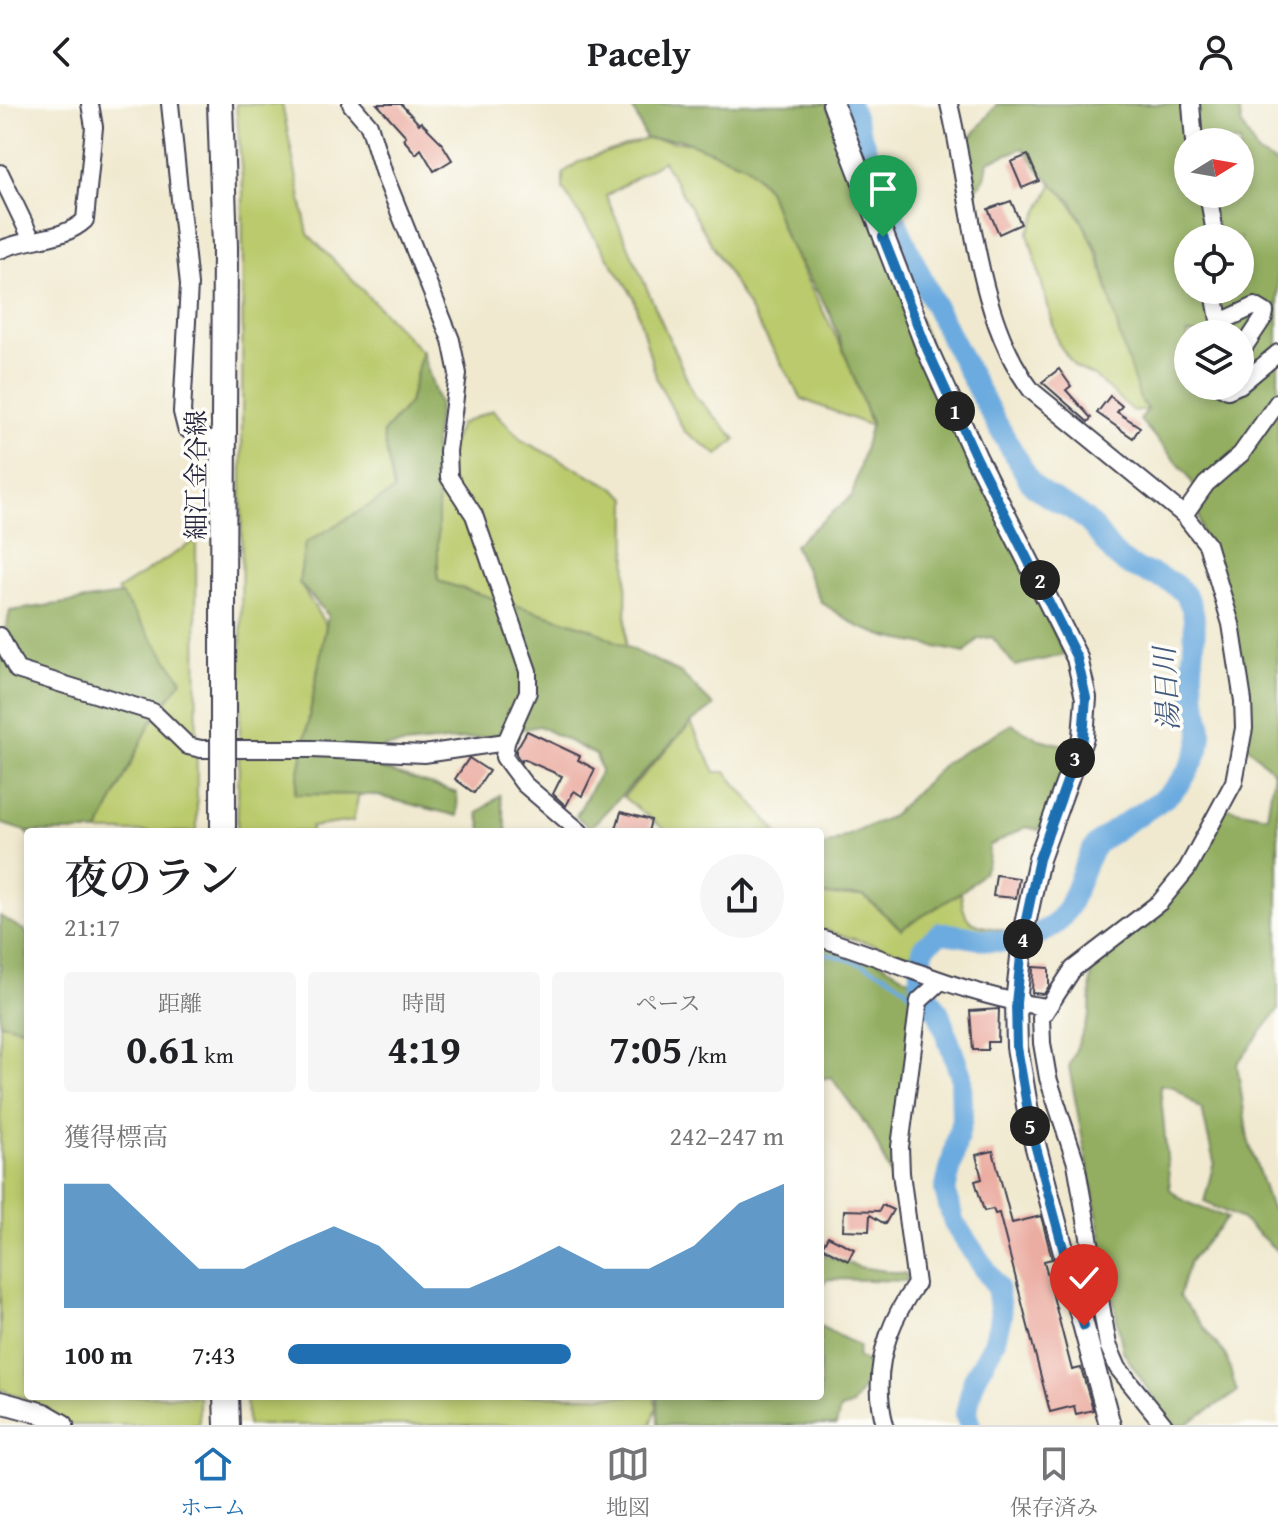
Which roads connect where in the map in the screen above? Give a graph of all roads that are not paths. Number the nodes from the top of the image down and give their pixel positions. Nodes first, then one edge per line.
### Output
1 (90, 104) edge
2 (170, 104) edge
3 (351, 104) edge
4 (833, 104) edge
5 (949, 104) edge
6 (1191, 104) edge
7 (222, 109) edge
8 (1193, 128) edge
9 (0, 173) edge
10 (32, 240) junction
11 (0, 250) edge
12 (1219, 320) edge
13 (1254, 332) edge
14 (1278, 353) edge
15 (1254, 372) edge
16 (1278, 402) edge
17 (224, 441) junction
18 (1184, 515) junction
19 (0, 636) edge
20 (506, 742) junction
21 (223, 828) edge
22 (576, 828) edge
23 (824, 939) edge
24 (941, 981) junction
25 (1016, 1003) junction
26 (1046, 1007) junction
27 (226, 1400) edge
28 (0, 1402) edge
29 (63, 1425) edge
30 (227, 1425) edge
31 (885, 1425) edge
32 (1110, 1425) edge
33 (1164, 1425) edge

1 - 10 street
2 - 17 street
3 - 20 street
4 - 25 street
5 - 18 street
6 - 8 street
7 - 17 main road, 細江金谷線
9 - 10 street
10 - 11 street
12 - 13 street
14 - 15 street
16 - 18 street
17 - 21 main road, 細江金谷線, bridge
18 - 26 street
19 - 20 street
20 - 22 street
23 - 24 street
24 - 25 street
24 - 31 street
25 - 26 street
25 - 32 street
26 - 33 street
27 - 30 main road
28 - 29 street

